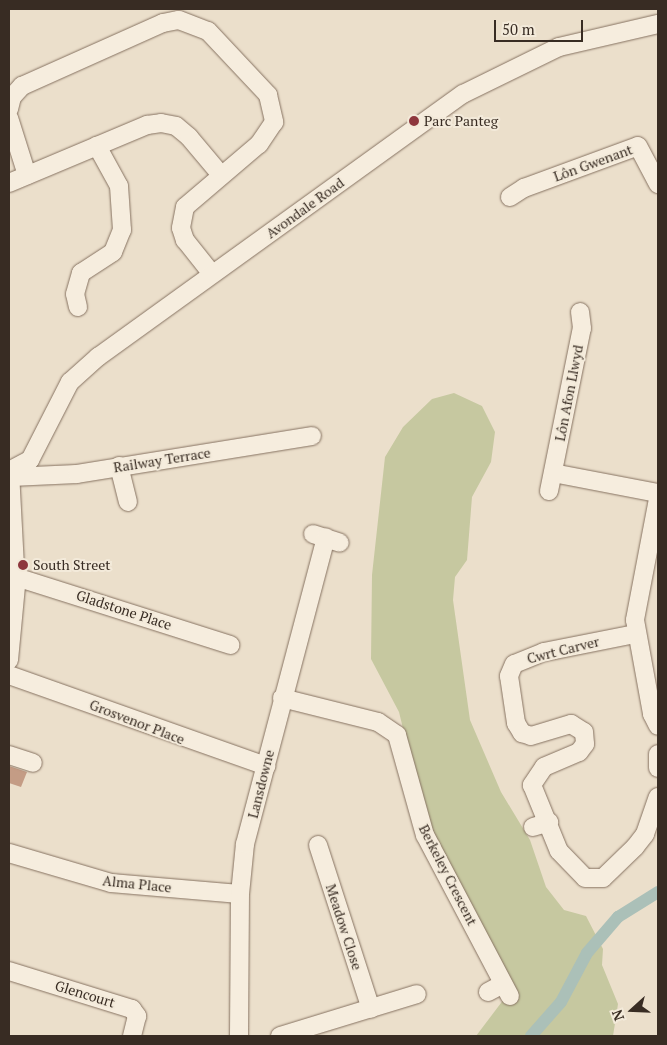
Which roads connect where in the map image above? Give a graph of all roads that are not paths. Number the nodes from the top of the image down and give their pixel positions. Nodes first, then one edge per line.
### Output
1 (658, 24) edge
2 (9, 109) edge
3 (9, 118) edge
4 (97, 146) junction
5 (27, 175) junction
6 (221, 175) junction
7 (9, 183) edge
8 (658, 184) edge
9 (510, 196) dead end
10 (212, 274) junction
11 (78, 307) dead end
12 (580, 312) dead end
13 (312, 436) dead end
14 (119, 466) junction
15 (10, 473) edge
16 (553, 473) junction
17 (549, 491) dead end
18 (658, 493) edge
19 (658, 499) edge
20 (128, 502) dead end
21 (326, 539) dead end
22 (14, 583) edge
23 (636, 634) junction
24 (232, 645) dead end
25 (9, 660) edge
26 (9, 675) edge
27 (282, 698) junction
28 (658, 726) edge
29 (658, 754) edge
30 (9, 755) edge
31 (33, 763) dead end
32 (266, 766) junction
33 (658, 768) edge
34 (658, 797) edge
35 (318, 845) dead end
36 (9, 853) edge
37 (240, 894) junction
38 (9, 971) edge
39 (488, 992) dead end
40 (417, 994) dead end
41 (371, 1009) junction
42 (132, 1036) edge
43 (239, 1036) edge
44 (280, 1036) edge

1 - 10 street, Avondale Road
2 - 6 street
3 - 5 street
4 - 5 street
4 - 6 street
4 - 11 street
5 - 7 street
6 - 10 street
8 - 9 street, Lôn Gwenant
10 - 15 street, Avondale Road
12 - 16 street, Lôn Afon Llwyd
13 - 14 street, Railway Terrace
14 - 15 street, Railway Terrace
14 - 20 street
15 - 22 street
16 - 17 street, Lôn Afon Llwyd
16 - 18 street
19 - 23 street
21 - 27 street, Lansdowne
22 - 24 street, Gladstone Place
22 - 25 street
23 - 28 street
23 - 34 street, Cwrt Carver
26 - 32 street, Grosvenor Place
27 - 32 street, Lansdowne
27 - 39 street, Berkeley Crescent
29 - 33 street
30 - 31 street
32 - 37 street, Lansdowne
35 - 41 street, Meadow Close
36 - 37 street, Alma Place
37 - 43 street, Lansdowne
38 - 42 street, Glencourt
40 - 41 street
41 - 44 street

